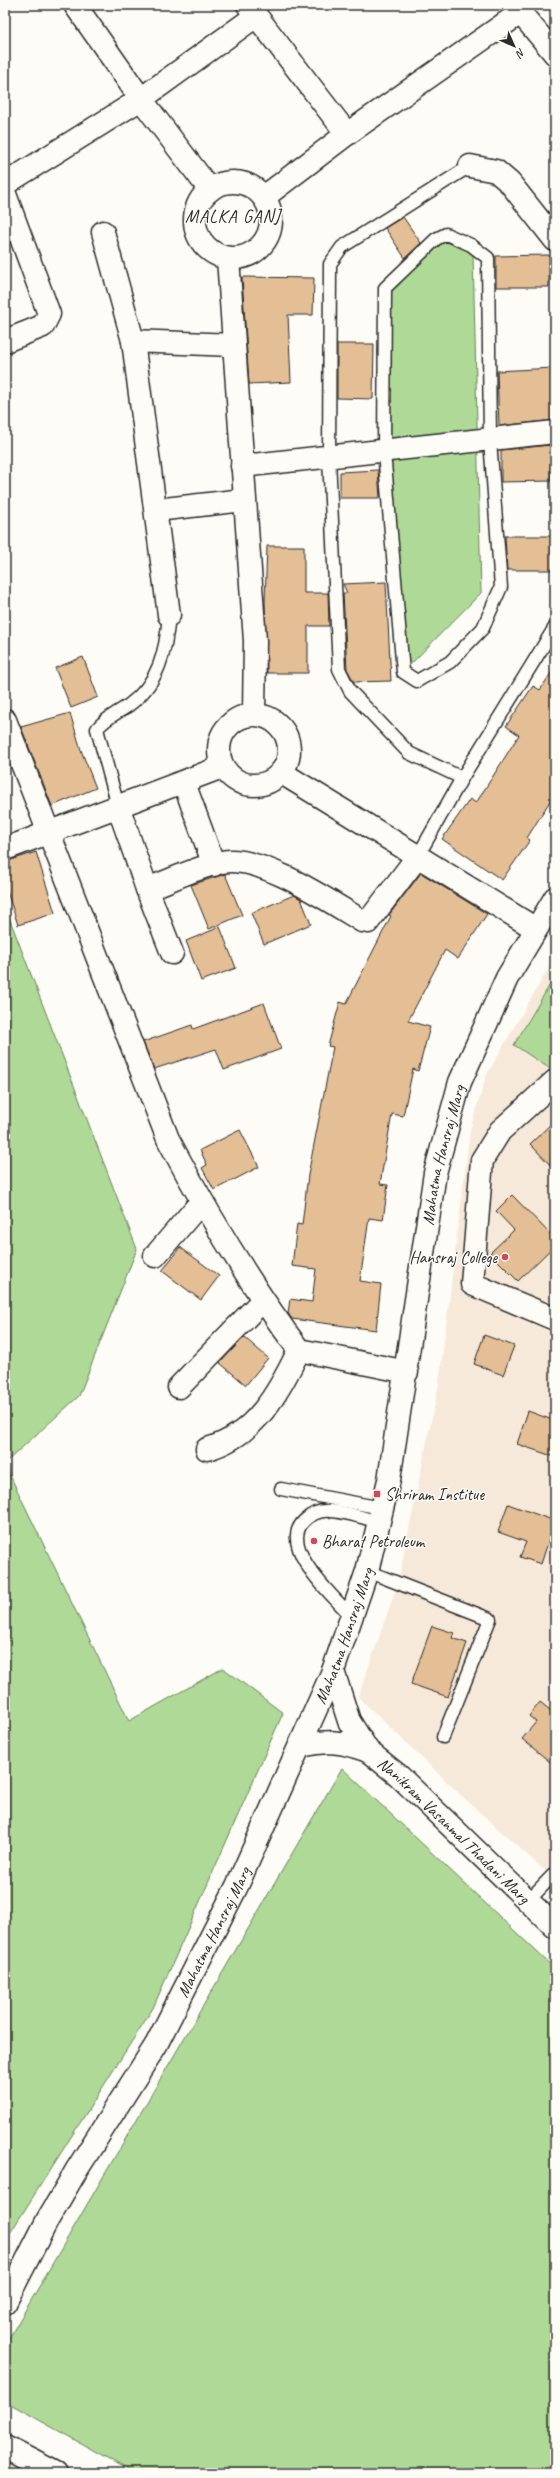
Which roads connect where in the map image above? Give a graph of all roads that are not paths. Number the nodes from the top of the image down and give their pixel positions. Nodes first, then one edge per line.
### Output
1 (75, 5) edge
2 (517, 9) edge
3 (252, 11) edge
4 (555, 54) edge
5 (141, 99) junction
6 (347, 134) junction
7 (470, 166) joint
8 (5, 184) edge
9 (210, 190) junction
10 (5, 194) edge
11 (264, 197) junction
12 (103, 232) dead end
13 (555, 240) edge
14 (228, 258) junction
15 (5, 341) edge
16 (133, 341) junction
17 (233, 345) junction
18 (555, 432) edge
19 (490, 440) junction
20 (384, 452) junction
21 (329, 458) junction
22 (242, 466) junction
23 (244, 500) junction
24 (156, 510) junction
25 (169, 616) joint
26 (555, 627) edge
27 (254, 713) junction
28 (5, 720) edge
29 (222, 767) junction
30 (282, 773) junction
31 (462, 778) junction
32 (184, 783) junction
33 (118, 806) junction
34 (50, 831) junction
35 (5, 849) edge
36 (418, 856) junction
37 (214, 864) junction
38 (147, 889) junction
39 (555, 898) edge
40 (536, 929) junction
41 (172, 953) dead end
42 (555, 1081) edge
43 (201, 1202) junction
44 (155, 1256) dead end
45 (262, 1301) junction
46 (555, 1319) edge
47 (299, 1350) junction
48 (407, 1372) junction
49 (179, 1387) dead end
50 (207, 1449) dead end
51 (281, 1489) dead end
52 (380, 1515) junction
53 (367, 1571) junction
54 (352, 1618) junction
55 (333, 1671) junction
56 (443, 1737) dead end
57 (301, 1746) junction
58 (368, 1751) junction
59 (555, 1873) edge
60 (528, 1901) junction
61 (555, 1927) edge
62 (5, 2303) edge
63 (5, 2446) edge
64 (56, 2473) edge

1 - 5 street
2 - 4 street
2 - 6 street
3 - 5 street
3 - 6 street
5 - 8 street
5 - 9 street
6 - 11 street
7 - 13 street
7 - 21 lane
9 - 11 street
9 - 14 street
10 - 15 street
11 - 14 street
12 - 16 street
14 - 17 street
16 - 17 street
16 - 24 street
17 - 22 street
18 - 19 street
19 - 20 street
19 - 20 lane
19 - 20 lane
20 - 21 street
21 - 22 street
21 - 31 lane
22 - 23 street
23 - 24 street
23 - 27 street
24 - 25 street
25 - 33 lane
26 - 31 lane
27 - 29 street
27 - 30 street
28 - 34 street
29 - 30 street
29 - 32 street
30 - 36 street
31 - 36 lane
32 - 33 street
32 - 37 street
33 - 34 street
33 - 38 street
34 - 35 street
34 - 43 street
36 - 37 street
36 - 40 street
37 - 38 street
38 - 41 street
39 - 40 street, Mahatma Hansraj Marg
40 - 48 street, Mahatma Hansraj Marg
42 - 46 street
43 - 44 street
43 - 45 street
45 - 47 street
45 - 49 street
47 - 48 street
47 - 50 street
48 - 52 street, Mahatma Hansraj Marg
51 - 52 lane
52 - 53 street, Mahatma Hansraj Marg
52 - 54 lane
53 - 54 street, Mahatma Hansraj Marg
53 - 56 lane
54 - 55 street, Mahatma Hansraj Marg
55 - 57 street, Mahatma Hansraj Marg
55 - 58 street
57 - 58 street
57 - 62 street, Mahatma Hansraj Marg
58 - 60 street, Nanikram Vasanmal Thadani Marg
59 - 60 lane
60 - 61 street, Nanikram Vasanmal Thadani Marg
63 - 64 street

